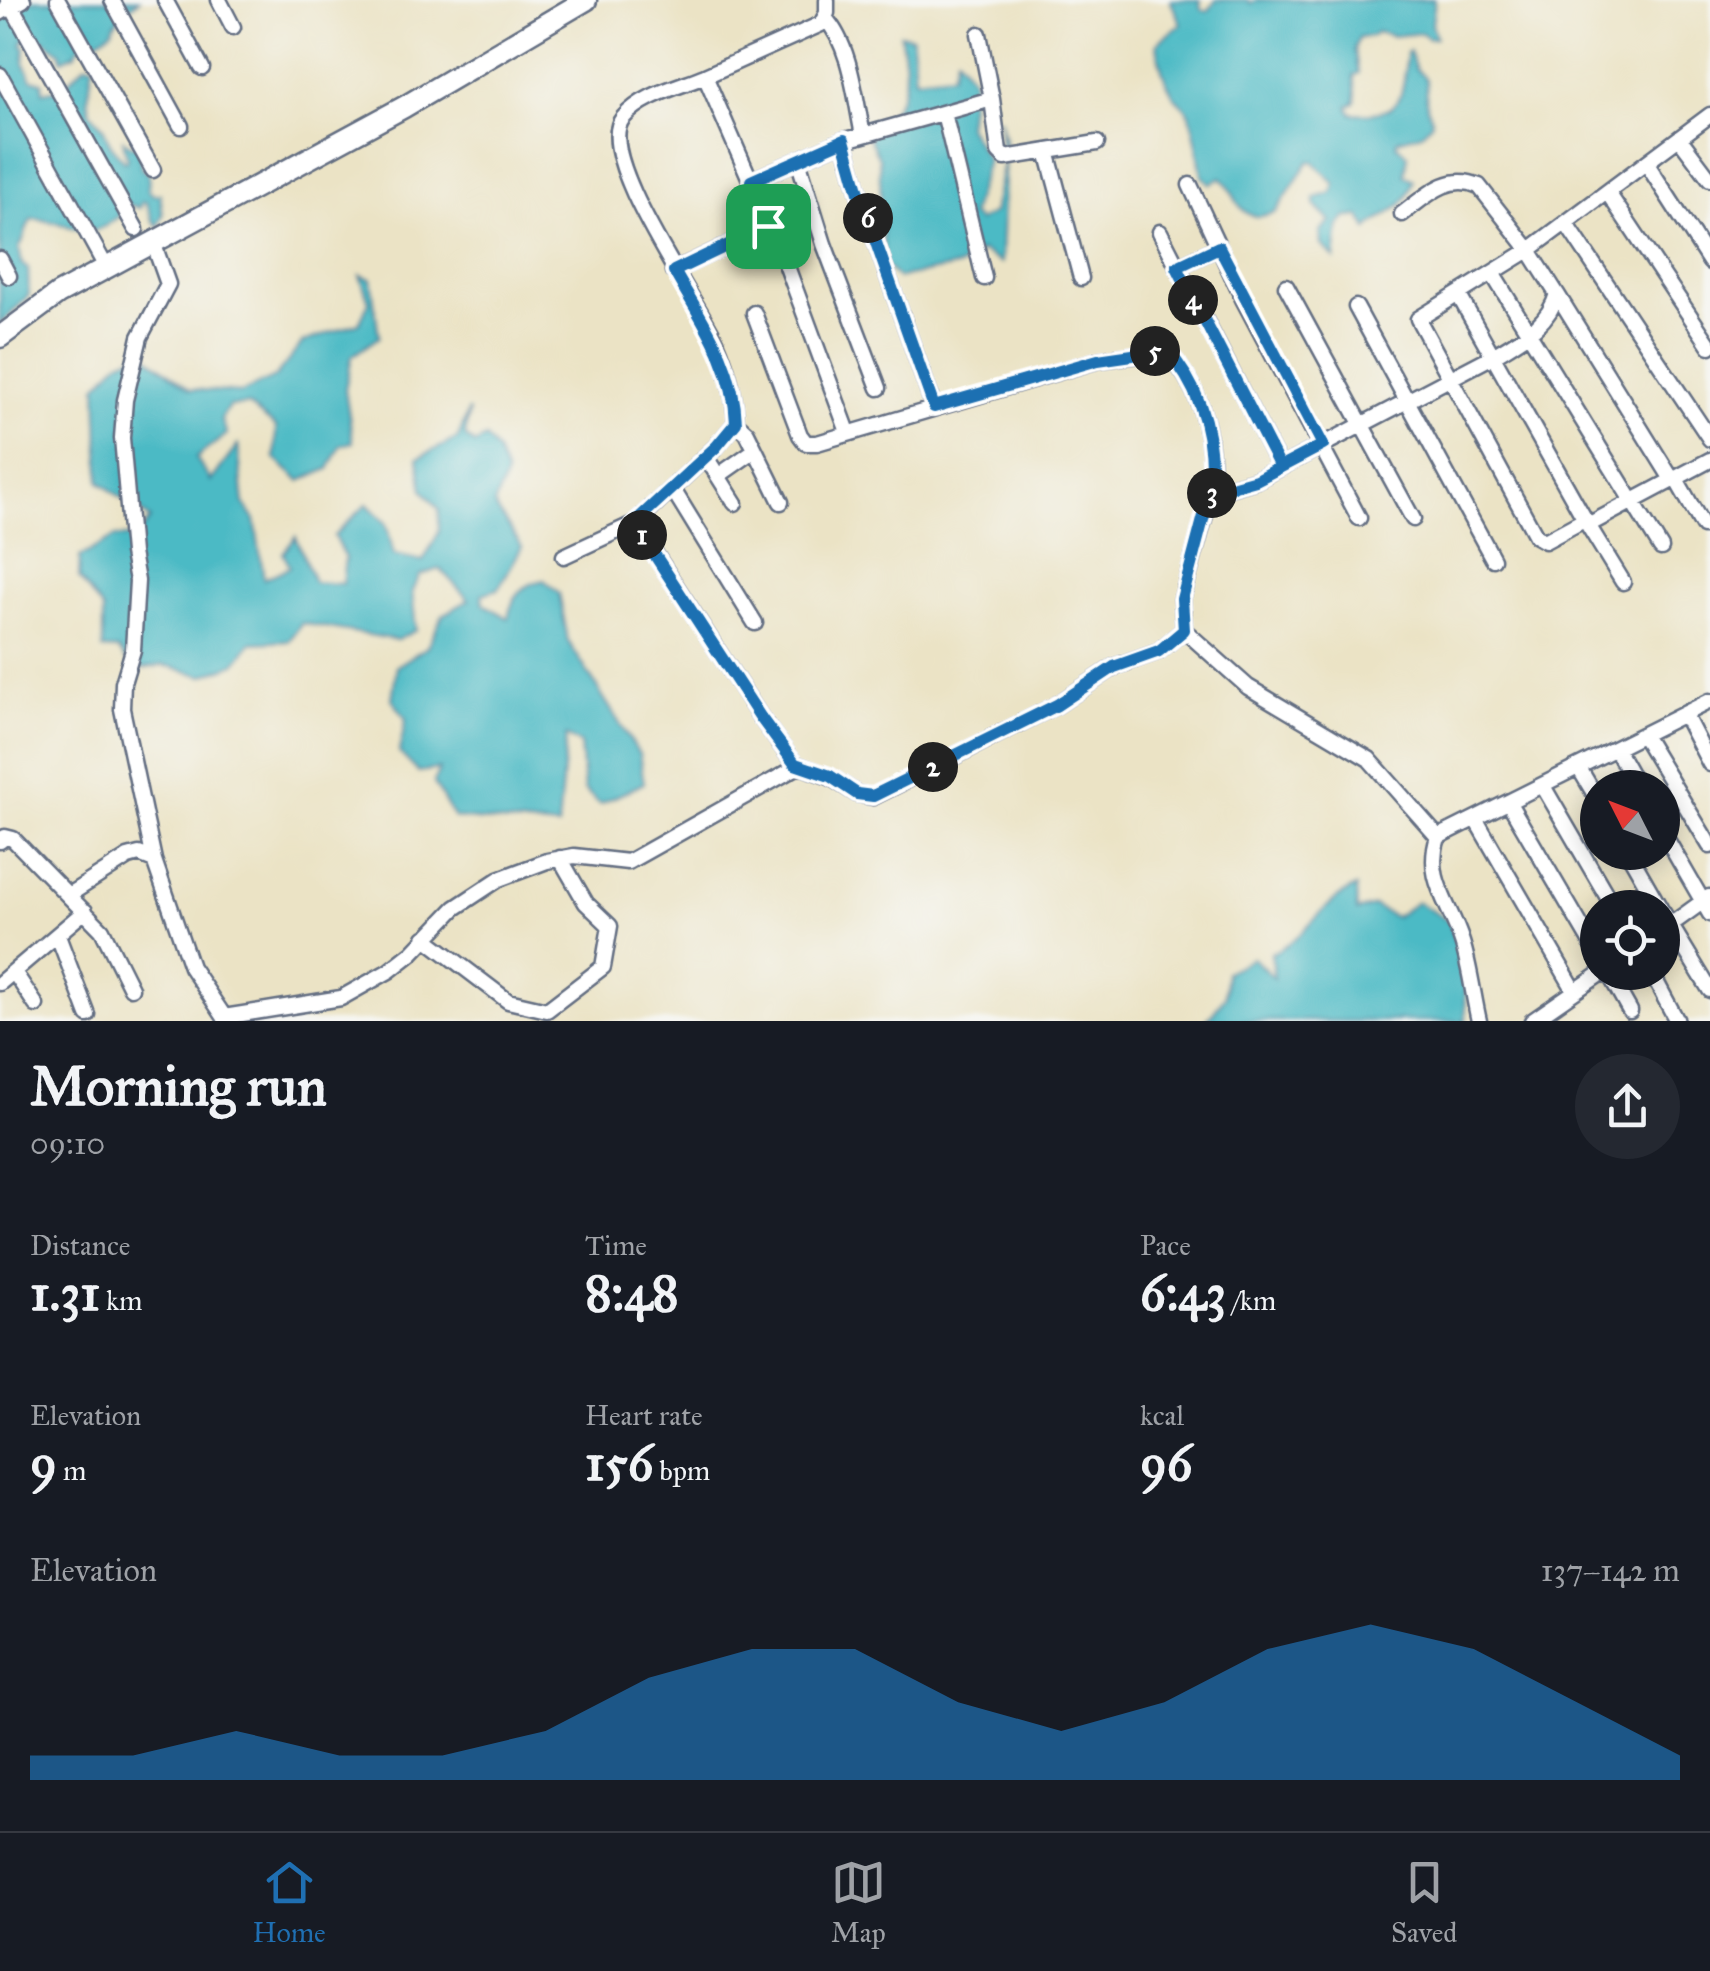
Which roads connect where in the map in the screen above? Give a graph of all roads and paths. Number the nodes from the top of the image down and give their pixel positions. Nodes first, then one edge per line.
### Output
1 (58, 0) edge
2 (112, 0) edge
3 (166, 0) edge
4 (219, 0) edge
5 (586, 0) edge
6 (826, 0) edge
7 (10, 5) edge
8 (824, 18) junction
9 (233, 26) dead end
10 (979, 34) dead end
11 (202, 68) dead end
12 (0, 75) edge
13 (705, 76) junction
14 (992, 100) junction
15 (944, 112) junction
16 (1710, 115) edge
17 (182, 126) dead end
18 (862, 135) junction
19 (1680, 139) junction
20 (844, 140) junction
21 (1097, 142) dead end
22 (1048, 151) junction
23 (798, 160) junction
24 (1647, 164) junction
25 (153, 170) dead end
26 (1710, 179) edge
27 (751, 181) junction
28 (1190, 185) dead end
29 (1608, 193) junction
30 (1402, 214) dead end
31 (1566, 223) junction
32 (768, 226) junction
33 (1160, 232) dead end
34 (144, 236) junction
35 (1219, 247) junction
36 (1529, 250) junction
37 (0, 258) edge
38 (1710, 262) edge
39 (1177, 267) junction
40 (106, 268) junction
41 (674, 271) junction
42 (1492, 273) junction
43 (8, 276) dead end
44 (984, 278) dead end
45 (1081, 278) dead end
46 (1286, 286) dead end
47 (1458, 294) junction
48 (1557, 294) junction
49 (1356, 307) dead end
50 (754, 313) dead end
51 (1529, 334) junction
52 (0, 337) edge
53 (1710, 346) edge
54 (1493, 356) junction
55 (1451, 378) junction
56 (879, 388) dead end
57 (1408, 400) junction
58 (934, 407) junction
59 (736, 423) junction
60 (1364, 424) junction
61 (848, 432) junction
62 (1710, 439) edge
63 (1323, 445) junction
64 (755, 450) junction
65 (706, 457) junction
66 (1710, 460) edge
67 (1280, 467) junction
68 (718, 476) junction
69 (1675, 480) junction
70 (672, 488) junction
71 (1210, 493) junction
72 (781, 502) dead end
73 (1634, 502) junction
74 (735, 503) dead end
75 (1359, 518) dead end
76 (1412, 519) dead end
77 (634, 523) junction
78 (1585, 523) junction
79 (1703, 526) dead end
80 (1661, 548) dead end
81 (564, 556) dead end
82 (1493, 559) dead end
83 (1622, 582) dead end
84 (754, 623) dead end
85 (1184, 630) junction
86 (1710, 700) edge
87 (1684, 714) junction
88 (1643, 734) junction
89 (1616, 748) junction
90 (795, 764) junction
91 (1710, 764) edge
92 (1579, 768) joint
93 (1628, 770) edge
94 (1543, 786) junction
95 (1508, 804) junction
96 (1476, 820) junction
97 (1438, 837) junction
98 (0, 841) edge
99 (1710, 846) edge
100 (560, 858) junction
101 (154, 860) junction
102 (1680, 860) edge
103 (1604, 890) edge
104 (70, 894) junction
105 (1708, 904) edge
106 (85, 912) junction
107 (1680, 914) edge
108 (1580, 925) edge
109 (58, 936) junction
110 (425, 938) junction
111 (1680, 944) edge
112 (14, 972) junction
113 (0, 982) edge
114 (132, 988) dead end
115 (1580, 988) edge
116 (1616, 990) edge
117 (1660, 990) edge
118 (1710, 990) edge
119 (1575, 991) junction
120 (36, 1005) dead end
121 (1630, 1012) dead end
122 (88, 1015) dead end
123 (226, 1019) edge
124 (1479, 1021) edge
125 (1532, 1021) edge
126 (1676, 1021) edge

1 - 25 street
2 - 17 street
3 - 11 street
4 - 9 street
5 - 34 street
6 - 8 street
7 - 34 street
8 - 13 street
8 - 18 street
10 - 14 street
12 - 40 street
13 - 27 street
13 - 41 street
14 - 15 street
14 - 22 street
15 - 18 street
15 - 44 street
16 - 19 street
18 - 20 street
19 - 24 street
19 - 26 street
20 - 23 street
20 - 58 street
21 - 22 street
22 - 45 street
23 - 27 street
23 - 56 street
24 - 29 street
24 - 38 street
27 - 32 street
28 - 35 street
29 - 31 street
29 - 53 street
30 - 36 street
31 - 36 street
31 - 62 street
32 - 41 street
32 - 61 street
33 - 39 street
34 - 40 street
34 - 101 street
35 - 39 street
35 - 63 street
36 - 42 street
36 - 48 street
37 - 43 street
39 - 67 street
40 - 52 street
41 - 59 street
42 - 47 street
42 - 51 street
46 - 60 street
47 - 54 street
47 - 55 street
48 - 51 street
48 - 69 street
49 - 57 street
50 - 61 street
51 - 54 street
51 - 73 street
54 - 55 street
54 - 78 street
55 - 57 street
55 - 78 street
57 - 60 street
57 - 82 street
58 - 61 street
58 - 71 street
59 - 64 street
59 - 65 street
60 - 63 street
60 - 76 street
63 - 67 street
63 - 75 street
64 - 68 street
64 - 72 street
65 - 68 street
65 - 70 street
66 - 69 street
67 - 71 street
68 - 74 street
69 - 73 street
69 - 79 street
70 - 77 street
70 - 84 street
71 - 85 street
73 - 78 street
73 - 80 street
77 - 81 street
77 - 90 street
78 - 83 street
85 - 90 street
85 - 97 street
86 - 87 street
87 - 88 street
87 - 91 street
88 - 89 street
88 - 99 street
89 - 92 street
89 - 93 street
90 - 100 street
92 - 94 street
94 - 95 street
94 - 103 street
95 - 96 street
95 - 108 street
96 - 97 street
96 - 119 street
97 - 124 street
98 - 104 street
100 - 110 street
100 - 110 street
101 - 104 street
101 - 123 street
102 - 105 street
104 - 106 street
105 - 107 street
106 - 109 street
106 - 114 street
109 - 112 street
109 - 122 street
110 - 123 street
111 - 118 street
112 - 113 street
112 - 120 street
115 - 119 street
116 - 121 street
117 - 126 street
119 - 125 street

